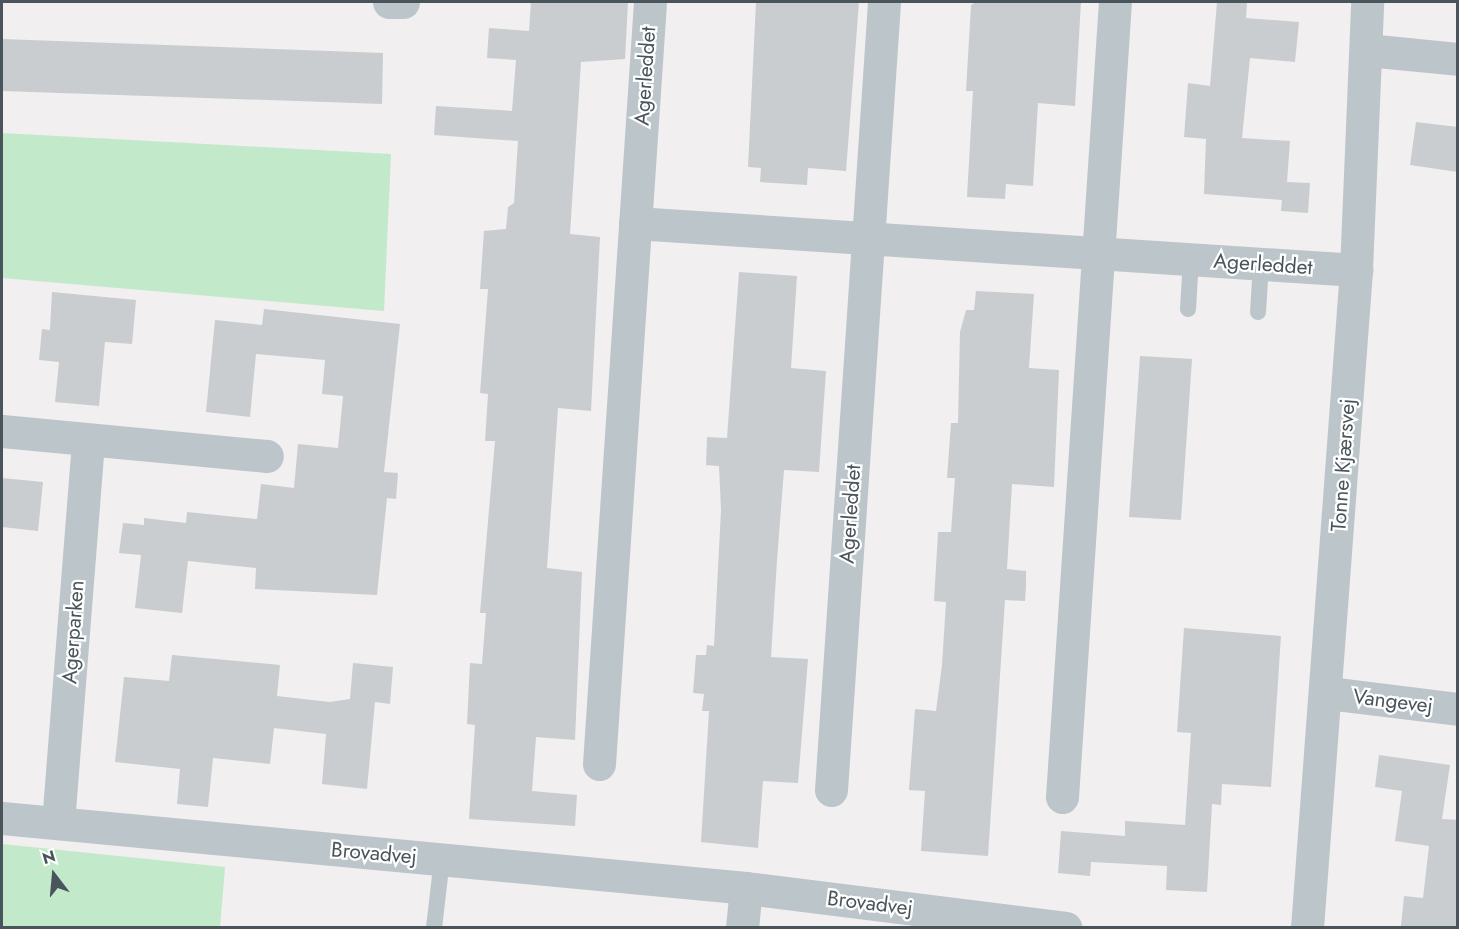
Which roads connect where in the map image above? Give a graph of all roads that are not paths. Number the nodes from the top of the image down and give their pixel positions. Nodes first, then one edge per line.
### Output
1 (389, 2) edge
2 (403, 2) edge
3 (650, 2) edge
4 (884, 2) edge
5 (1115, 2) edge
6 (1367, 2) edge
7 (1367, 50) junction
8 (1458, 59) edge
9 (636, 223) junction
10 (868, 238) junction
11 (1098, 253) junction
12 (1191, 259) junction
13 (1261, 264) junction
14 (1356, 270) junction
15 (1188, 309) dead end
16 (1258, 312) dead end
17 (2, 431) edge
18 (87, 440) junction
19 (267, 456) dead end
20 (1328, 693) junction
21 (1458, 709) edge
22 (599, 764) dead end
23 (831, 790) dead end
24 (1062, 797) dead end
25 (2, 818) edge
26 (58, 823) junction
27 (442, 859) junction
28 (746, 888) junction
29 (434, 927) edge
30 (742, 927) edge
31 (1066, 927) edge
32 (1307, 927) edge

1 - 2 street
3 - 9 street, Agerleddet
4 - 10 street, Agerleddet
5 - 11 street
6 - 7 street, Tonne Kjærsvej
7 - 8 street
7 - 14 street, Tonne Kjærsvej
9 - 10 street, Agerleddet
9 - 22 street, Agerleddet
10 - 11 street, Agerleddet
10 - 23 street, Agerleddet
11 - 12 street, Agerleddet
11 - 24 street
12 - 13 street, Agerleddet
12 - 15 lane
13 - 14 street, Agerleddet
13 - 16 lane
14 - 20 street, Tonne Kjærsvej
17 - 18 street
18 - 19 street
18 - 26 street, Agerparken
20 - 21 street, Vangevej
20 - 32 street, Tonne Kjærsvej
25 - 26 street, Brovadvej
26 - 27 street, Brovadvej
27 - 28 street, Brovadvej
27 - 29 lane
28 - 30 street
28 - 31 street, Brovadvej

